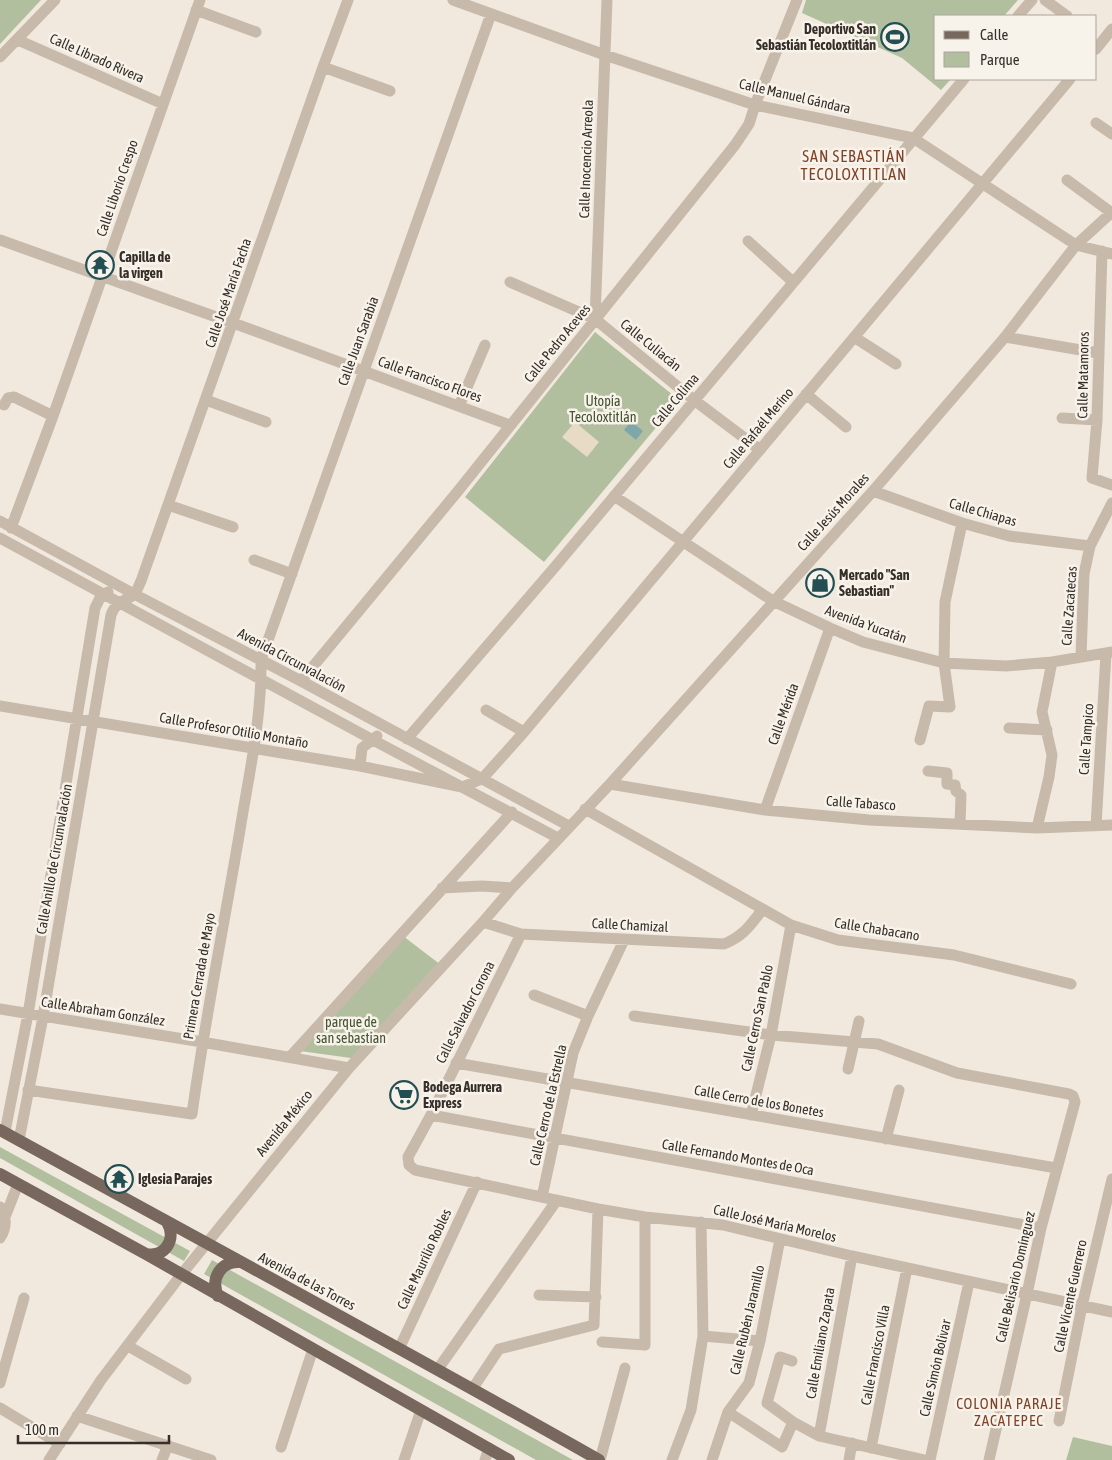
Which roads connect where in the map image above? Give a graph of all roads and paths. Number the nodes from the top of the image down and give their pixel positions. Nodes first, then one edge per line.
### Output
1 (55, 0) edge
2 (348, 0) edge
3 (453, 0) edge
4 (607, 0) edge
5 (797, 0) edge
6 (1032, 0) edge
7 (1045, 0) edge
8 (198, 5) edge
9 (491, 14) junction
10 (1019, 15) edge
11 (1066, 15) edge
12 (1112, 29) edge
13 (256, 32) dead end
14 (18, 40) junction
15 (1101, 43) edge
16 (604, 55) junction
17 (0, 58) edge
18 (323, 67) junction
19 (963, 80) edge
20 (1069, 80) edge
21 (390, 91) dead end
22 (163, 104) junction
23 (755, 105) junction
24 (1096, 123) dead end
25 (1112, 134) edge
26 (913, 138) junction
27 (1067, 180) dead end
28 (982, 184) junction
29 (1112, 212) edge
30 (0, 240) edge
31 (748, 241) dead end
32 (1076, 245) junction
33 (1107, 253) edge
34 (102, 276) junction
35 (510, 282) dead end
36 (793, 282) junction
37 (595, 319) junction
38 (234, 323) junction
39 (1005, 336) junction
40 (854, 337) junction
41 (485, 345) dead end
42 (1098, 354) junction
43 (896, 364) dead end
44 (363, 371) junction
45 (806, 394) junction
46 (206, 400) junction
47 (694, 400) junction
48 (4, 405) dead end
49 (459, 406) junction
50 (53, 416) junction
51 (1062, 418) dead end
52 (1097, 420) junction
53 (266, 422) dead end
54 (510, 425) junction
55 (846, 427) dead end
56 (760, 449) junction
57 (1112, 485) edge
58 (872, 491) junction
59 (614, 496) junction
60 (1112, 503) edge
61 (168, 505) junction
62 (0, 521) edge
63 (962, 523) junction
64 (233, 527) dead end
65 (11, 528) junction
66 (0, 538) edge
67 (682, 542) junction
68 (1090, 546) junction
69 (254, 560) dead end
70 (292, 574) junction
71 (118, 585) junction
72 (104, 594) junction
73 (134, 594) junction
74 (773, 601) junction
75 (118, 602) junction
76 (830, 628) junction
77 (1109, 653) edge
78 (1081, 658) junction
79 (260, 660) junction
80 (1052, 662) junction
81 (944, 663) junction
82 (261, 678) junction
83 (301, 681) junction
84 (0, 706) edge
85 (486, 710) dead end
86 (78, 718) junction
87 (92, 721) junction
88 (385, 728) junction
89 (1009, 728) dead end
90 (1048, 730) junction
91 (524, 732) junction
92 (407, 739) junction
93 (373, 740) junction
94 (920, 740) dead end
95 (254, 748) junction
96 (360, 766) junction
97 (928, 770) dead end
98 (482, 779) junction
99 (610, 784) junction
100 (462, 787) junction
101 (586, 809) junction
102 (765, 810) junction
103 (512, 812) junction
104 (960, 824) junction
105 (1112, 825) edge
106 (569, 826) junction
107 (1096, 826) junction
108 (1037, 828) junction
109 (558, 838) junction
110 (442, 888) junction
111 (512, 888) junction
112 (763, 910) junction
113 (483, 922) junction
114 (791, 925) junction
115 (521, 934) junction
116 (624, 940) junction
117 (1072, 984) dead end
118 (534, 995) dead end
119 (0, 1009) edge
120 (28, 1014) junction
121 (588, 1016) junction
122 (634, 1016) dead end
123 (43, 1017) junction
124 (859, 1020) dead end
125 (771, 1035) junction
126 (855, 1041) junction
127 (202, 1042) junction
128 (290, 1057) junction
129 (456, 1064) junction
130 (349, 1068) junction
131 (848, 1069) dead end
132 (565, 1083) junction
133 (28, 1090) junction
134 (899, 1090) dead end
135 (431, 1115) junction
136 (751, 1115) junction
137 (2, 1131) edge
138 (886, 1138) junction
139 (555, 1139) junction
140 (19, 1140) junction
141 (408, 1158) joint
142 (1056, 1168) junction
143 (0, 1174) edge
144 (1112, 1179) edge
145 (477, 1182) junction
146 (18, 1184) junction
147 (542, 1197) junction
148 (557, 1200) junction
149 (598, 1209) junction
150 (3, 1212) edge
151 (645, 1217) junction
152 (167, 1222) junction
153 (701, 1222) junction
154 (1041, 1228) junction
155 (0, 1238) edge
156 (780, 1239) junction
157 (206, 1244) junction
158 (146, 1254) junction
159 (852, 1256) junction
160 (240, 1262) junction
161 (907, 1268) junction
162 (181, 1275) junction
163 (969, 1282) junction
164 (1027, 1294) junction
165 (539, 1295) dead end
166 (218, 1296) junction
167 (596, 1297) junction
168 (24, 1298) dead end
169 (1082, 1306) junction
170 (1112, 1312) edge
171 (703, 1336) junction
172 (760, 1341) junction
173 (602, 1342) dead end
174 (128, 1346) junction
175 (399, 1349) junction
176 (314, 1350) junction
177 (792, 1360) dead end
178 (625, 1368) dead end
179 (438, 1369) junction
180 (186, 1379) dead end
181 (0, 1383) edge
182 (473, 1388) junction
183 (0, 1408) edge
184 (421, 1410) junction
185 (728, 1412) junction
186 (77, 1416) junction
187 (1059, 1421) dead end
188 (793, 1422) junction
189 (819, 1436) junction
190 (852, 1443) junction
191 (60, 1444) junction
192 (168, 1445) junction
193 (281, 1447) dead end
194 (871, 1448) junction
195 (487, 1454) edge
196 (715, 1459) edge
197 (49, 1460) edge
198 (162, 1460) edge
199 (211, 1460) edge
200 (404, 1460) edge
201 (509, 1460) edge
202 (600, 1460) edge
203 (672, 1460) edge
204 (850, 1460) edge
205 (925, 1460) edge
206 (930, 1460) edge
207 (989, 1460) edge

1 - 14 street
2 - 18 street, Calle José María Facha
3 - 9 street, Calle Manuel Gándara
4 - 16 street, Calle Inocencio Arreola
5 - 23 street, Calle Pedro Aceves
6 - 10 street
7 - 11 street
8 - 13 street
8 - 22 street, Calle Liborio Crespo
9 - 16 street, Calle Manuel Gándara
9 - 44 street, Calle Juan Sarabia
12 - 15 street
14 - 17 street
14 - 22 street, Calle Librado Rivera
16 - 23 street, Calle Manuel Gándara
16 - 37 street, Calle Inocencio Arreola
18 - 21 street
18 - 38 street, Calle José María Facha
19 - 26 street, Calle Colima
20 - 28 street, Calle Rafaél Merino
22 - 34 street, Calle Liborio Crespo
23 - 26 street, Calle Manuel Gándara
23 - 37 street, Calle Pedro Aceves
24 - 25 street
26 - 28 street, Calle Manuel Gándara
26 - 36 street, Calle Colima
27 - 29 street
28 - 32 street, Calle Manuel Gándara
28 - 40 street, Calle Rafaél Merino
29 - 32 street, Calle Jesús Morales
30 - 34 street, Calle Francisco Flores
31 - 36 street
32 - 33 street, Calle Manuel Gándara
32 - 39 street, Calle Jesús Morales
33 - 42 street, Calle Matamoros
34 - 38 street, Calle Francisco Flores
34 - 50 street, Calle Liborio Crespo
35 - 37 street, Calle Culiacán
36 - 47 street, Calle Colima
37 - 47 street, Calle Culiacán
37 - 54 street, Calle Pedro Aceves
38 - 44 street, Calle Francisco Flores
38 - 46 street, Calle José María Facha
39 - 42 street
39 - 58 street, Calle Jesús Morales
40 - 43 street
40 - 45 street, Calle Rafaél Merino
41 - 49 street
42 - 52 street, Calle Matamoros
44 - 49 street, Calle Francisco Flores
44 - 70 street, Calle Juan Sarabia
45 - 55 street
45 - 56 street, Calle Rafaél Merino
46 - 53 street
46 - 61 street, Calle José María Facha
47 - 56 street, Calle Culiacán
47 - 59 street, Calle Colima
48 - 50 street
49 - 54 street, Calle Francisco Flores
50 - 65 street, Calle Liborio Crespo
51 - 52 street
52 - 57 street, Calle Matamoros
54 - 83 street, Calle Pedro Aceves
56 - 67 street, Calle Rafaél Merino
58 - 63 street, Calle Chiapas
58 - 74 street, Calle Jesús Morales
59 - 67 street, Avenida Yucatán
59 - 92 street, Calle Colima
60 - 68 street, Calle Zacatecas
61 - 64 street
61 - 73 street, Calle José María Facha
62 - 65 street, Avenida Circunvalación
63 - 68 street, Calle Chiapas
63 - 81 street
65 - 71 street, Avenida Circunvalación
66 - 72 street
67 - 74 street, Avenida Yucatán
67 - 91 street, Calle Rafaél Merino
68 - 78 street, Calle Zacatecas
69 - 70 street
70 - 79 street, Calle Juan Sarabia
71 - 72 street
71 - 73 street, Avenida Circunvalación
72 - 75 street
72 - 86 street, Calle Anillo de Circunvalación
73 - 75 street
73 - 79 street, Avenida Circunvalación
74 - 76 street, Avenida Yucatán
74 - 99 street, Calle Jesús Morales
75 - 82 street
75 - 87 street, Calle Anillo de Circunvalación
76 - 81 street, Avenida Yucatán
76 - 102 street, Calle Mérida
77 - 78 street, Avenida Yucatán
77 - 107 street, Calle Tampico
78 - 80 street, Avenida Yucatán
79 - 82 street, Calle Juan Sarabia
79 - 83 street, Avenida Circunvalación
80 - 81 street, Avenida Yucatán
80 - 90 street
81 - 94 street
82 - 93 street
82 - 95 street, Primera Cerrada de Mayo
83 - 88 street, Avenida Circunvalación
84 - 86 street, Calle Profesor Otilio Montaño
85 - 91 street
86 - 87 street, Calle Profesor Otilio Montaño
86 - 120 street, Calle Anillo de Circunvalación
87 - 95 street, Calle Profesor Otilio Montaño
87 - 123 street, Calle Anillo de Circunvalación
88 - 92 street, Avenida Circunvalación
88 - 93 street
89 - 90 street
90 - 108 street
91 - 98 street, Calle Rafaél Merino
92 - 98 street, Avenida Circunvalación
93 - 96 street
93 - 100 street
95 - 96 street, Calle Profesor Otilio Montaño
95 - 127 street, Primera Cerrada de Mayo
96 - 100 street, Calle Profesor Otilio Montaño
97 - 104 street
98 - 100 street, Calle Rafaél Merino
98 - 106 street, Avenida Circunvalación
99 - 101 street, Calle Jesús Morales
99 - 102 street, Calle Tabasco
100 - 103 street
101 - 106 street, Calle Jesús Morales
101 - 112 street, Calle Chabacano
102 - 104 street, Calle Tabasco
103 - 109 street
103 - 110 street
104 - 108 street, Calle Tabasco
105 - 107 street, Calle Tabasco
106 - 109 street, Avenida México
107 - 108 street, Calle Tabasco
109 - 111 street, Avenida México
110 - 111 street
110 - 128 street
111 - 113 street, Avenida México
112 - 114 street, Calle Chabacano
112 - 116 street, Calle Chamizal
113 - 115 street, Calle Chamizal
113 - 130 street, Avenida México
114 - 117 street, Calle Chabacano
114 - 125 street, Calle Cerro San Pablo
115 - 116 street, Calle Chamizal
115 - 129 street, Calle Salvador Corona
116 - 121 street, Calle Cerro de la Estrella
118 - 121 street
119 - 120 street, Calle Abraham González
120 - 123 street, Calle Abraham González
120 - 137 street, Calle Anillo de Circunvalación
121 - 132 street, Calle Cerro de la Estrella
122 - 125 street
123 - 127 street, Calle Abraham González
123 - 133 street, Calle Anillo de Circunvalación
124 - 126 street
125 - 126 street
125 - 136 street, Calle Cerro San Pablo
126 - 131 street
126 - 142 street, Calle Belisario Domínguez
127 - 128 street, Calle Abraham González
127 - 133 street, Primera Cerrada de Mayo
128 - 130 street, Calle Abraham González
129 - 132 street, Calle Cerro de los Bonetes
129 - 135 street, Calle Salvador Corona
130 - 157 street, Avenida México
132 - 136 street, Calle Cerro de los Bonetes
132 - 139 street, Calle Cerro de la Estrella
133 - 140 street, Calle Anillo de Circunvalación
134 - 138 street
135 - 139 street, Calle Fernando Montes de Oca
135 - 141 street, Calle Salvador Corona
136 - 138 street, Calle Cerro de los Bonetes
137 - 140 main road, Avenida de las Torres
138 - 142 street, Calle Cerro de los Bonetes
139 - 147 street, Calle Cerro de la Estrella
139 - 154 street, Calle Fernando Montes de Oca
140 - 152 main road, Avenida de las Torres
141 - 145 street, Calle José María Morelos
142 - 154 street, Calle Belisario Domínguez
143 - 146 main road
144 - 169 street, Calle Vicente Guerrero
145 - 147 street, Calle José María Morelos
145 - 175 street, Calle Maurilio Robles
146 - 150 street
146 - 158 main road
147 - 148 street, Calle José María Morelos
148 - 149 street, Calle José María Morelos
148 - 179 street
149 - 151 street, Calle José María Morelos
149 - 167 street
150 - 155 street
151 - 153 street, Calle José María Morelos
151 - 173 street
152 - 157 main road, Avenida de las Torres
152 - 158 main road
153 - 156 street, Calle José María Morelos
153 - 171 street
154 - 164 street, Calle Belisario Domínguez
156 - 159 street, Calle José María Morelos
156 - 172 street, Calle Rubén Jaramillo
157 - 160 main road, Avenida de las Torres
157 - 162 street, Avenida México
158 - 162 main road
159 - 161 street, Calle José María Morelos
159 - 189 street, Calle Emiliano Zapata
160 - 166 main road
160 - 175 main road, Avenida de las Torres
161 - 163 street, Calle José María Morelos
161 - 194 street, Calle Francisco Villa
162 - 166 main road
162 - 174 street, Avenida México
163 - 164 street, Calle José María Morelos
163 - 206 street, Calle Simón Bolivar
164 - 169 street, Calle José María Morelos
164 - 207 street, Calle Belisario Domínguez
165 - 167 street
166 - 176 main road
167 - 182 street
168 - 181 street
169 - 170 street, Calle José María Morelos
169 - 187 street, Calle Vicente Guerrero
171 - 172 street
171 - 203 street
172 - 185 street, Calle Rubén Jaramillo
174 - 180 street
174 - 186 street, Avenida México
175 - 179 main road, Avenida de las Torres
176 - 184 main road
176 - 193 street
177 - 188 street
178 - 202 street
179 - 182 main road, Avenida de las Torres
182 - 202 main road, Avenida de las Torres
183 - 191 street
184 - 195 main road
184 - 200 street
185 - 188 street
185 - 196 street, Calle Rubén Jaramillo
186 - 191 street, Avenida México
186 - 192 street
188 - 189 street
189 - 190 street
190 - 194 street
190 - 204 street
191 - 197 street, Avenida México
192 - 198 street
192 - 199 street
194 - 205 street
195 - 201 main road

